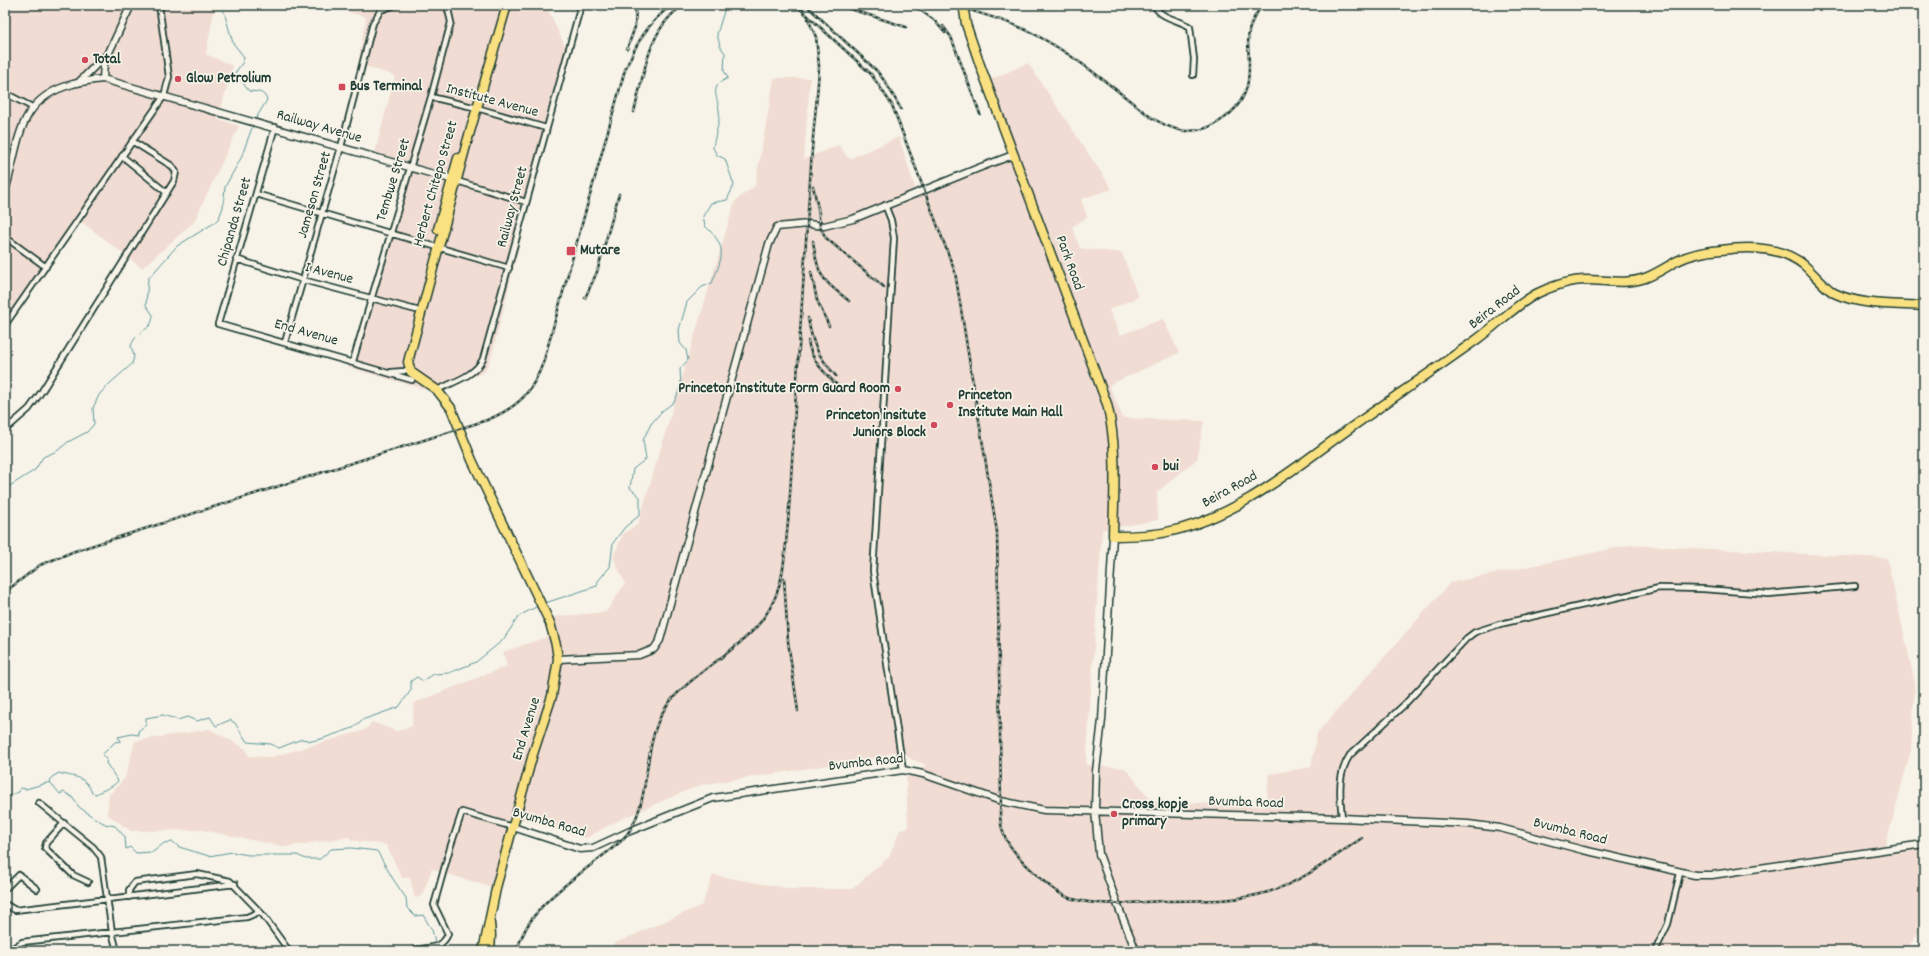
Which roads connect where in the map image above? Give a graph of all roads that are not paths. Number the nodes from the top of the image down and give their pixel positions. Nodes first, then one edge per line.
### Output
1 (131, 5) edge
2 (159, 5) edge
3 (395, 5) edge
4 (447, 5) edge
5 (502, 5) edge
6 (507, 5) edge
7 (581, 5) edge
8 (1154, 5) edge
9 (964, 7) edge
10 (108, 54) junction
11 (1193, 76) dead end
12 (104, 79) junction
13 (78, 83) junction
14 (5, 93) edge
15 (164, 96) junction
16 (431, 98) junction
17 (32, 107) junction
18 (475, 108) junction
19 (275, 127) junction
20 (546, 128) junction
21 (132, 141) junction
22 (341, 147) junction
23 (1013, 155) junction
24 (122, 156) junction
25 (411, 167) junction
26 (455, 180) junction
27 (5, 191) edge
28 (167, 193) junction
29 (256, 194) junction
30 (526, 202) junction
31 (885, 205) junction
32 (322, 214) junction
33 (391, 234) junction
34 (5, 237) edge
35 (436, 247) junction
36 (236, 259) junction
37 (46, 267) junction
38 (509, 268) junction
39 (303, 280) junction
40 (372, 298) junction
41 (1924, 306) edge
42 (416, 310) junction
43 (218, 324) joint
44 (5, 325) edge
45 (285, 342) junction
46 (353, 361) junction
47 (407, 370) junction
48 (386, 372) junction
49 (412, 380) junction
50 (437, 390) junction
51 (5, 430) edge
52 (1113, 536) junction
53 (531, 585) junction
54 (1855, 586) dead end
55 (558, 660) junction
56 (903, 770) junction
57 (39, 803) dead end
58 (1095, 811) junction
59 (1342, 818) junction
60 (64, 823) junction
61 (513, 827) junction
62 (1924, 840) edge
63 (1924, 844) edge
64 (1912, 846) junction
65 (1680, 873) junction
66 (88, 882) dead end
67 (235, 884) junction
68 (5, 889) edge
69 (37, 889) dead end
70 (129, 897) junction
71 (108, 900) junction
72 (5, 904) edge
73 (260, 912) junction
74 (489, 921) junction
75 (112, 932) junction
76 (5, 948) edge
77 (117, 951) edge
78 (289, 951) edge
79 (413, 951) edge
80 (483, 951) edge
81 (490, 951) edge
82 (1136, 951) edge
83 (1655, 951) edge

1 - 10 street
2 - 15 street
3 - 22 street, Jameson Street
4 - 16 street, Tembwe Street
5 - 18 highway, Herbert Chitepo Street
6 - 18 highway, Herbert Chitepo Street
7 - 20 street, Railway Street
8 - 11 street
9 - 23 highway, Park Road
10 - 12 street
10 - 13 street
12 - 13 street
12 - 15 street, Railway Avenue
13 - 17 street
14 - 17 street
15 - 19 street, Railway Avenue
15 - 21 street
16 - 18 street, Institute Avenue
16 - 25 street, Tembwe Street
17 - 27 street
18 - 20 street, Institute Avenue
18 - 26 highway, Herbert Chitepo Street
19 - 22 street, Railway Avenue
19 - 29 street, Chipanda Street
20 - 30 street, Railway Street
21 - 24 street
21 - 28 street
22 - 25 street, Railway Avenue
22 - 32 street, Jameson Street
23 - 31 street
23 - 52 highway, Park Road
24 - 28 street
24 - 37 street
25 - 26 street, Railway Avenue
25 - 33 street, Tembwe Street
26 - 30 street, Railway Avenue
26 - 35 highway, Herbert Chitepo Street
28 - 51 street
29 - 32 street
29 - 36 street, Chipanda Street
30 - 38 street, Railway Street
31 - 55 street
31 - 56 street
32 - 33 street
32 - 39 street, Jameson Street
33 - 35 street
33 - 40 street, Tembwe Street
34 - 37 street
35 - 38 street
35 - 42 highway, Herbert Chitepo Street
35 - 47 highway, Herbert Chitepo Street
36 - 39 street, I Avenue
36 - 43 street, Chipanda Street
37 - 44 street
38 - 50 street, Railway Street
39 - 40 street, I Avenue
39 - 45 street, Jameson Street
40 - 42 street, I Avenue
40 - 46 street, Tembwe Street
41 - 52 highway, Beira Road
42 - 47 highway, Herbert Chitepo Street
43 - 45 street, End Avenue
45 - 46 street, End Avenue
46 - 48 street, End Avenue
47 - 48 street, End Avenue
47 - 49 highway, End Avenue
47 - 50 highway, End Avenue
48 - 49 street, End Avenue
49 - 53 highway, End Avenue
50 - 53 highway, End Avenue
52 - 58 street
53 - 55 highway, End Avenue
54 - 59 street
55 - 61 highway, End Avenue
56 - 58 street, Bvumba Road
56 - 61 street, Bvumba Road
57 - 60 street
58 - 59 street, Bvumba Road
58 - 82 street
59 - 65 street, Bvumba Road
60 - 66 street
60 - 71 street
61 - 74 highway, End Avenue
61 - 79 street, Bvumba Road
62 - 64 street
63 - 64 street, Bvumba Road
64 - 65 street, Bvumba Road
65 - 83 street
67 - 70 street
67 - 70 street
67 - 73 street
68 - 69 street
70 - 71 street
71 - 72 street
71 - 75 street
73 - 75 street
73 - 78 street
74 - 80 highway, End Avenue
74 - 81 highway
75 - 76 street
75 - 77 street

